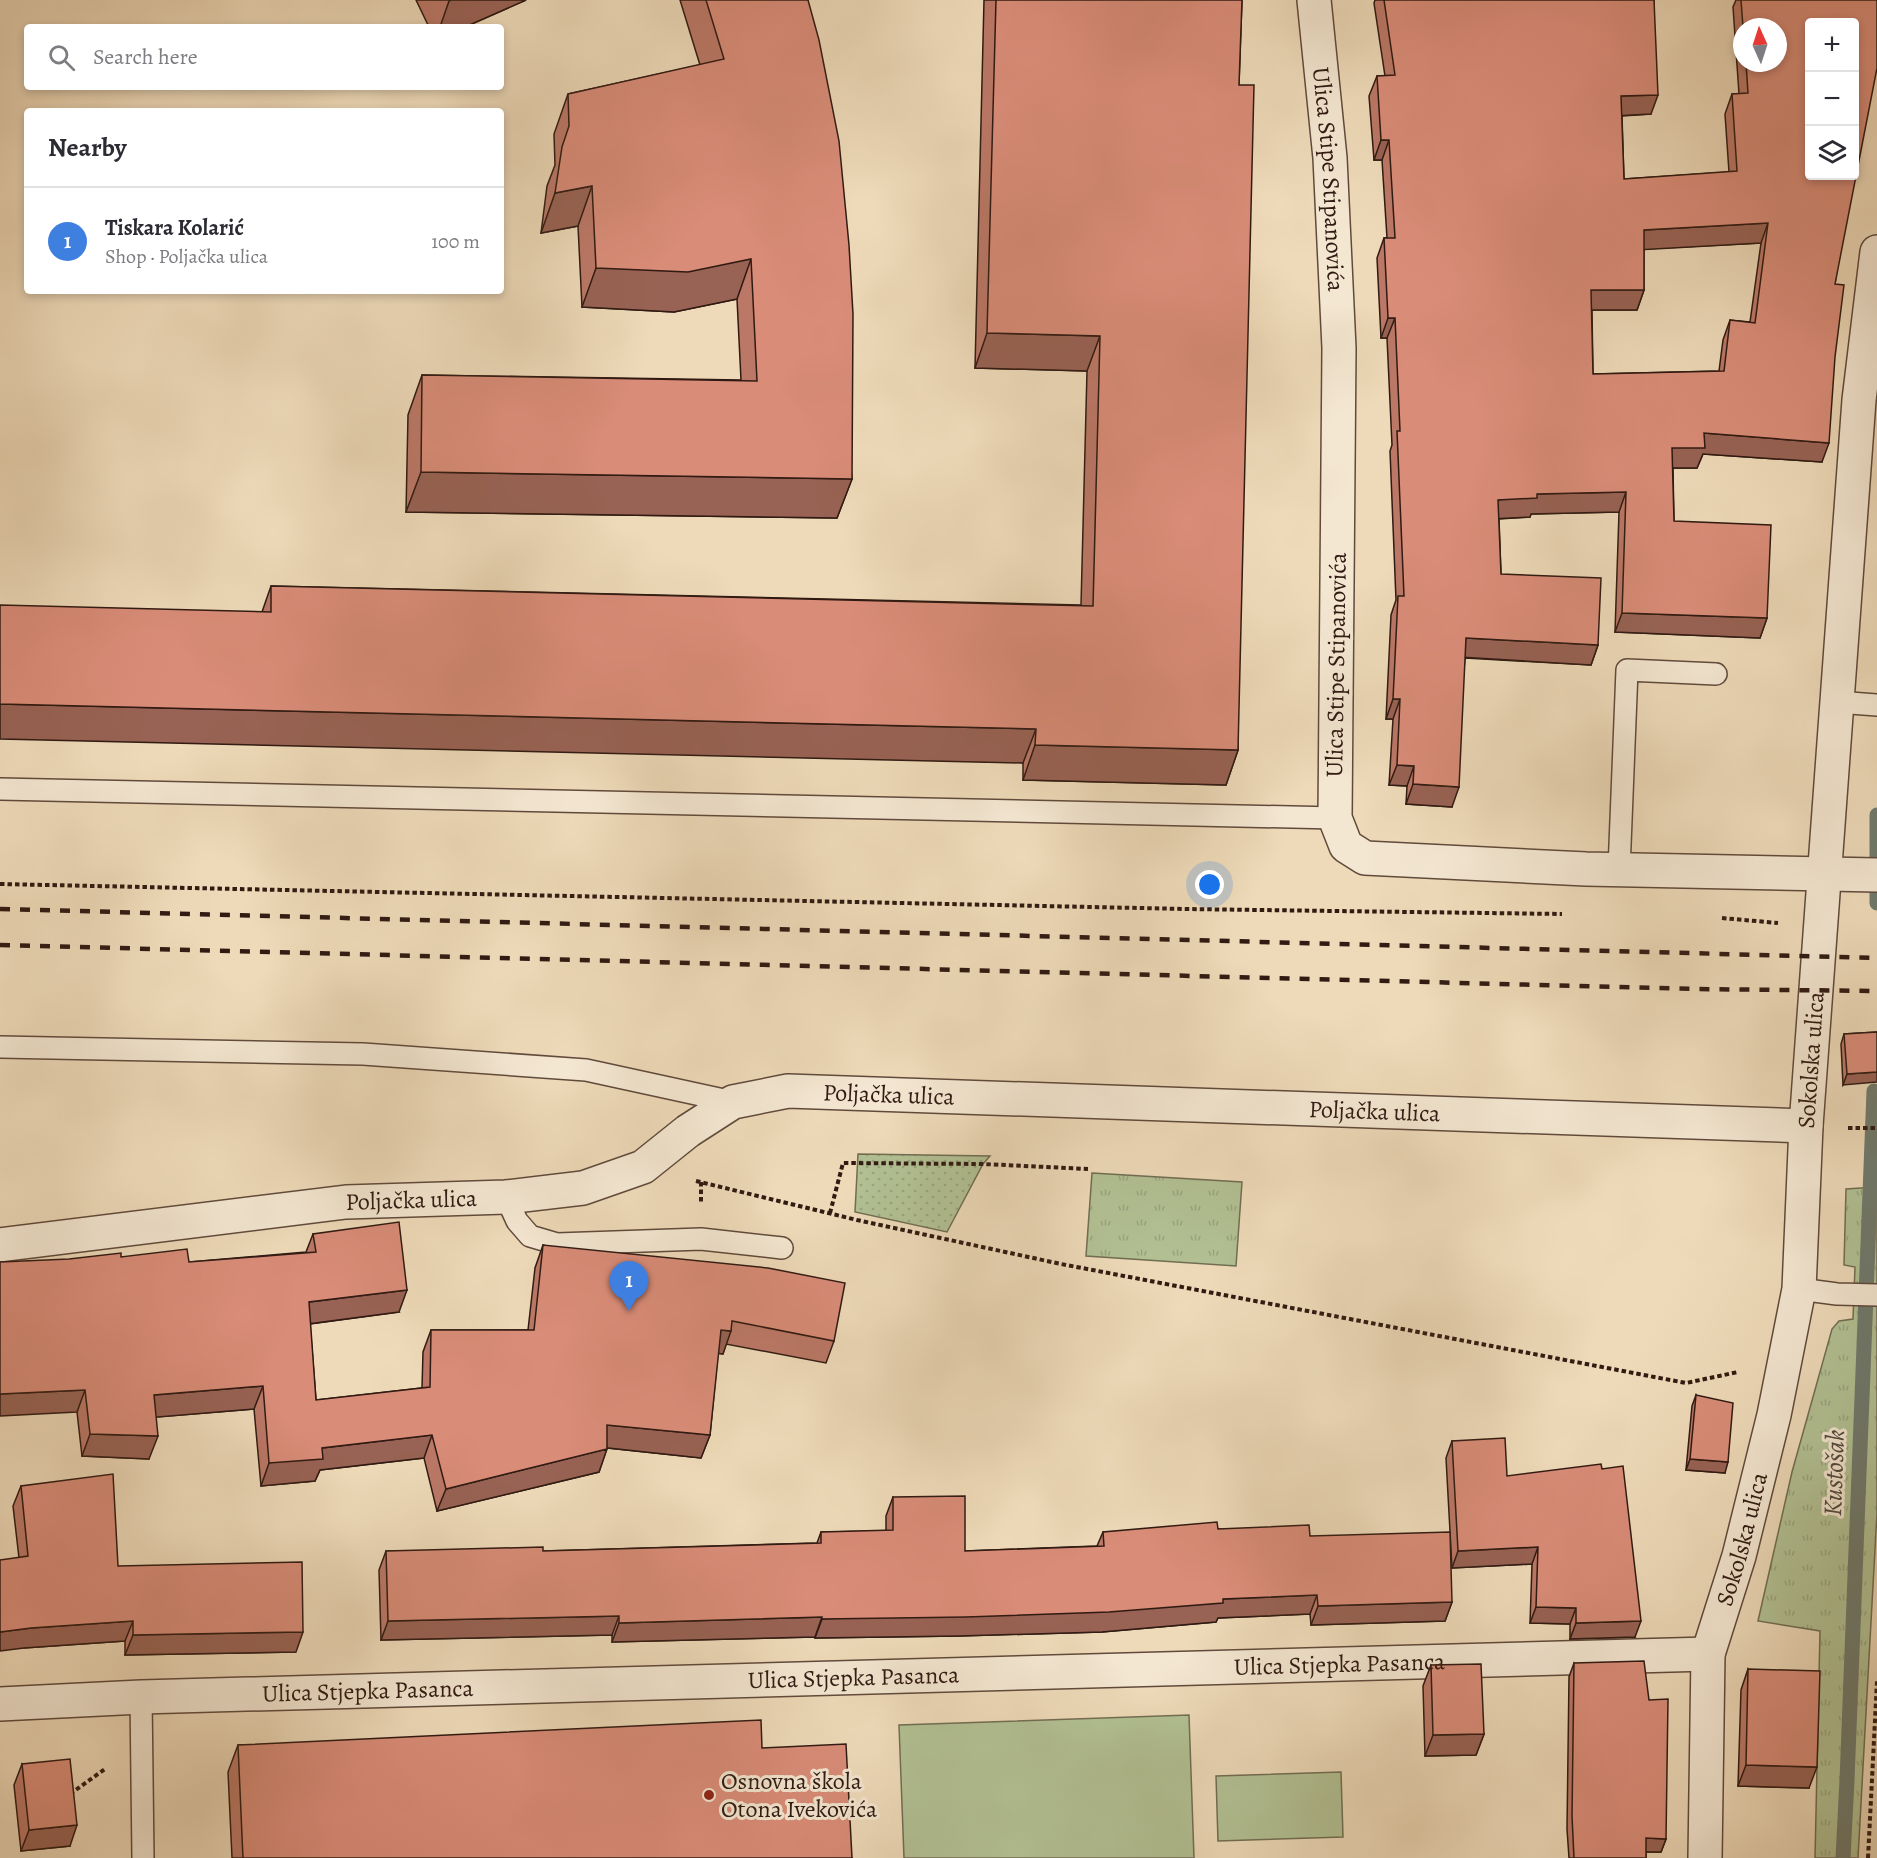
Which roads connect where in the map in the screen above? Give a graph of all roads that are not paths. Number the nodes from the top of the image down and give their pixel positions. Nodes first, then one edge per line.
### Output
1 (1314, 0) edge
2 (1877, 252) edge
3 (1716, 674) dead end
4 (1858, 704) edge
5 (0, 789) edge
6 (1335, 818) junction
7 (1619, 870) junction
8 (1852, 874) edge
9 (0, 1047) edge
10 (733, 1102) junction
11 (1806, 1126) junction
12 (506, 1197) junction
13 (0, 1245) edge
14 (782, 1248) dead end
15 (1799, 1289) junction
16 (1877, 1295) edge
17 (1708, 1654) junction
18 (141, 1698) junction
19 (0, 1704) edge
20 (143, 1858) edge
21 (1705, 1858) edge

1 - 6 street, Ulica Stipe Stipanovića
2 - 4 street, Sokolska ulica
3 - 7 lane
4 - 8 street, Sokolska ulica
5 - 6 lane
6 - 7 street, Ulica Stipe Stipanovića
7 - 8 street, Ulica Stipe Stipanovića
8 - 11 street, Sokolska ulica
9 - 10 lane
10 - 11 street, Poljačka ulica
10 - 12 street, Poljačka ulica
11 - 15 street, Sokolska ulica
12 - 13 street, Poljačka ulica
12 - 14 lane
15 - 16 lane
15 - 17 street, Sokolska ulica
17 - 18 street, Ulica Stjepka Pasanca
17 - 21 street, Sokolska ulica
18 - 19 street, Ulica Stjepka Pasanca
18 - 20 lane

